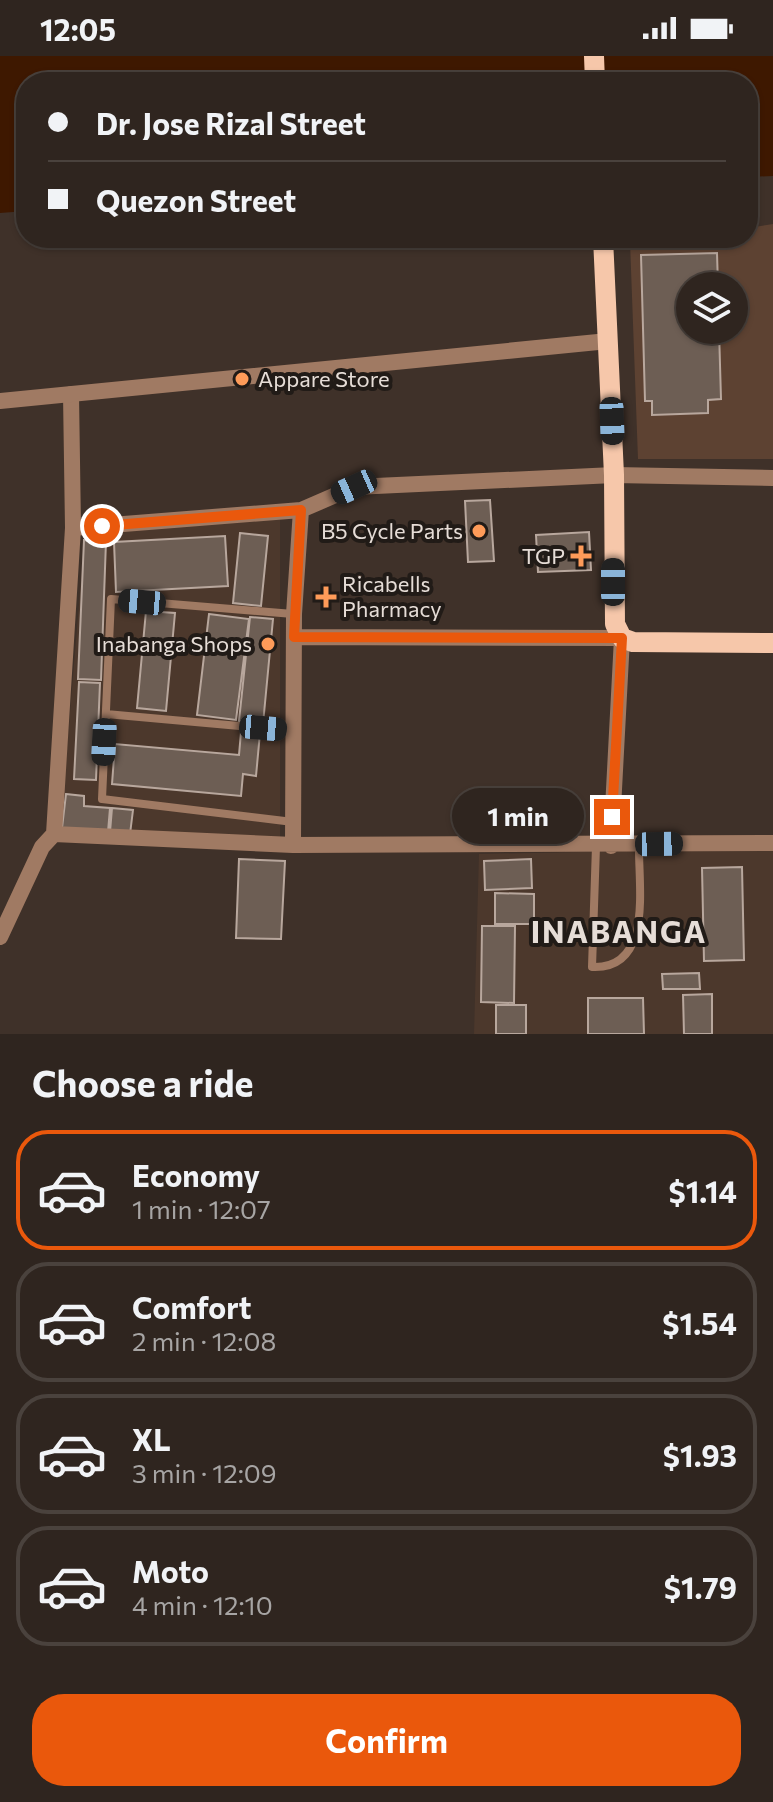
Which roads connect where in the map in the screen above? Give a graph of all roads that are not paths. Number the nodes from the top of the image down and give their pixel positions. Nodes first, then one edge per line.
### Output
1 (604, 248) edge
2 (608, 341) junction
3 (71, 394) junction
4 (0, 401) edge
5 (614, 475) junction
6 (773, 478) edge
7 (301, 510) junction
8 (73, 528) junction
9 (294, 614) junction
10 (294, 637) junction
11 (622, 638) junction
12 (773, 643) edge
13 (106, 714) junction
14 (294, 731) junction
15 (293, 822) junction
16 (54, 834) junction
17 (773, 843) edge
18 (639, 844) junction
19 (293, 845) junction
20 (604, 846) junction
21 (0, 937) edge

1 - 2 main road
2 - 3 street
2 - 5 main road
3 - 4 street
3 - 8 street
5 - 6 street
5 - 7 street
5 - 11 main road
7 - 8 street
7 - 9 street
8 - 16 street
9 - 10 street
9 - 13 lane
10 - 11 street
10 - 14 street
11 - 12 main road
11 - 20 street
13 - 14 lane
13 - 15 lane
14 - 15 street
15 - 19 street
16 - 19 street
16 - 21 street
17 - 18 street
18 - 20 street
18 - 20 lane
19 - 20 street

